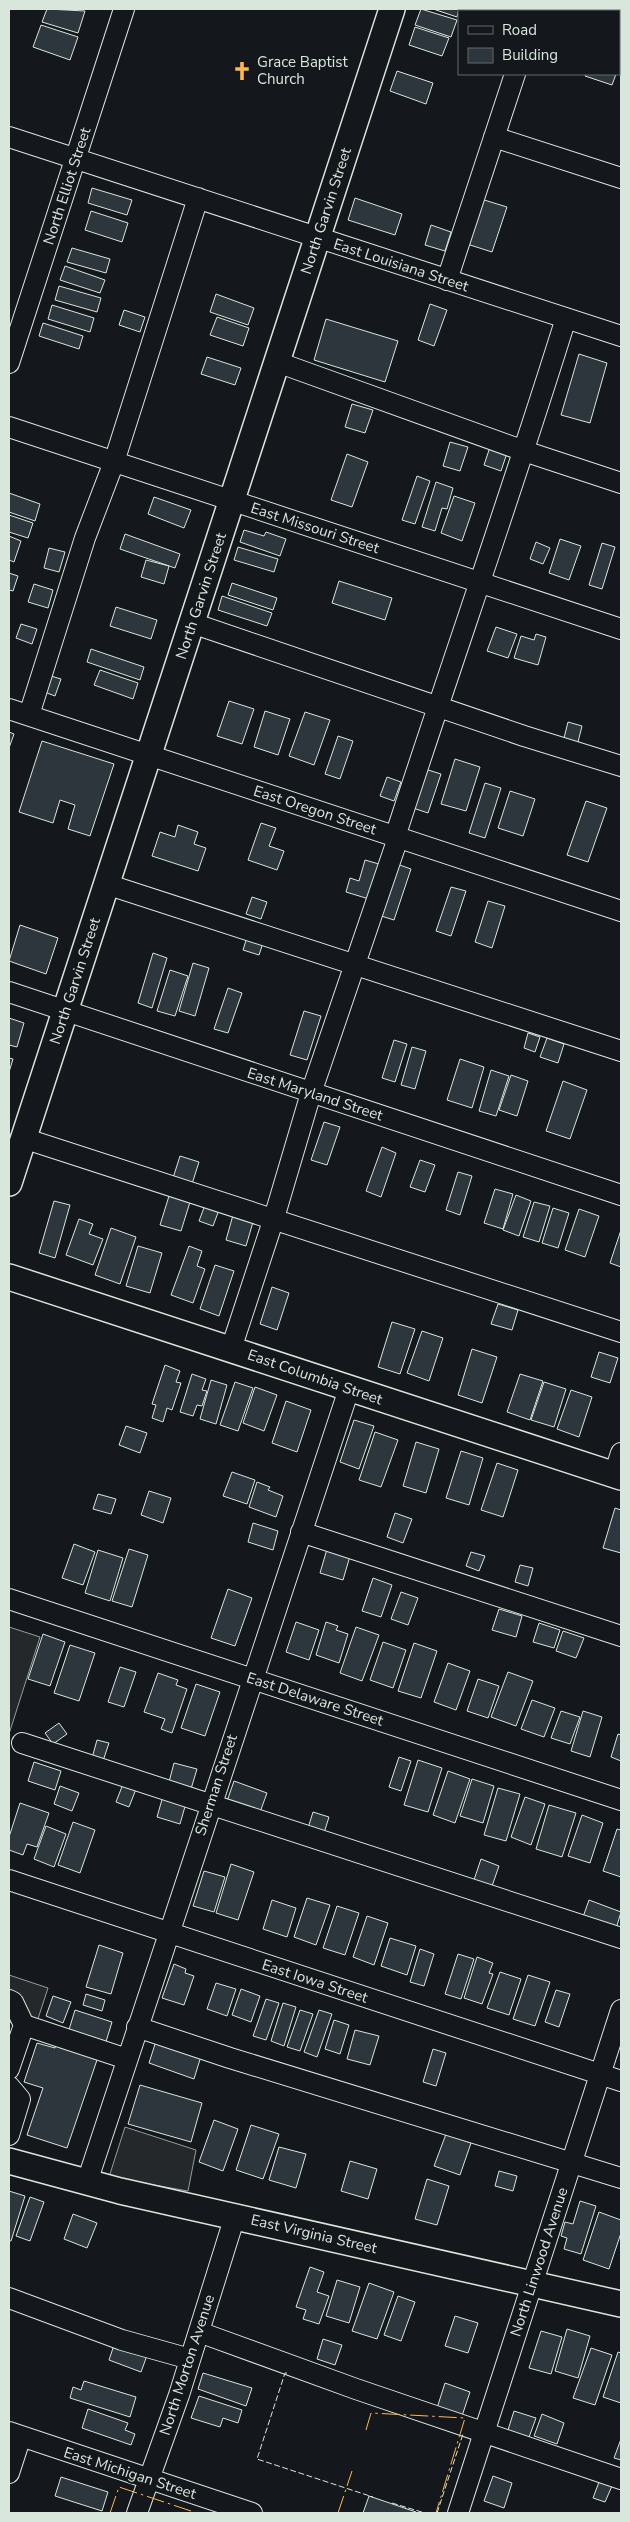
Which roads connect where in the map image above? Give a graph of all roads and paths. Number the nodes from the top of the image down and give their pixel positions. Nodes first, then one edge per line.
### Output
1 (124, 9) edge
2 (392, 9) edge
3 (515, 75) edge
4 (9, 137) edge
5 (494, 137) junction
6 (76, 159) junction
7 (621, 178) edge
8 (198, 198) junction
9 (317, 237) junction
10 (447, 280) junction
11 (566, 318) junction
12 (621, 336) edge
13 (276, 362) junction
14 (9, 363) edge
15 (9, 427) edge
16 (524, 451) junction
17 (114, 462) junction
18 (621, 483) edge
19 (232, 500) junction
20 (480, 582) junction
21 (192, 623) junction
22 (621, 629) edge
23 (438, 706) junction
24 (9, 709) edge
25 (29, 715) junction
26 (148, 756) junction
27 (621, 766) edge
28 (396, 837) junction
29 (106, 884) junction
30 (621, 911) edge
31 (354, 965) junction
32 (9, 992) edge
33 (65, 1011) junction
34 (621, 1051) edge
35 (311, 1093) junction
36 (23, 1138) junction
37 (9, 1183) edge
38 (621, 1195) edge
39 (274, 1218) junction
40 (9, 1277) edge
41 (621, 1332) edge
42 (231, 1349) junction
43 (349, 1389) junction
44 (619, 1468) edge
45 (301, 1532) junction
46 (9, 1599) edge
47 (621, 1636) edge
48 (252, 1678) junction
49 (22, 1743) dead end
50 (621, 1800) edge
51 (210, 1804) junction
52 (9, 1880) edge
53 (168, 1932) junction
54 (621, 1938) edge
55 (9, 2000) edge
56 (621, 2010) edge
57 (24, 2025) junction
58 (137, 2026) junction
59 (127, 2059) junction
60 (9, 2069) edge
61 (600, 2074) junction
62 (621, 2081) edge
63 (9, 2086) edge
64 (9, 2135) edge
65 (9, 2161) edge
66 (572, 2161) junction
67 (621, 2178) edge
68 (86, 2182) junction
69 (235, 2216) junction
70 (532, 2284) junction
71 (9, 2298) edge
72 (621, 2304) edge
73 (199, 2332) junction
74 (190, 2358) junction
75 (15, 2434) edge
76 (485, 2434) junction
77 (9, 2473) edge
78 (621, 2478) edge
79 (148, 2479) junction
80 (137, 2513) edge
81 (252, 2513) edge
82 (458, 2513) edge

1 - 6 street, North Elliot Street
2 - 9 main road, North Garvin Street
3 - 5 street
4 - 6 street, East Louisiana Street
5 - 7 street
5 - 10 street
6 - 8 street, East Louisiana Street
6 - 14 street, North Elliot Street
8 - 9 street, East Louisiana Street
8 - 17 street
9 - 10 street, East Louisiana Street
9 - 13 main road, North Garvin Street
10 - 11 street, East Louisiana Street
11 - 12 street, East Louisiana Street
11 - 16 street
13 - 16 street
13 - 19 main road, North Garvin Street
15 - 17 street, East Missouri Street
16 - 18 street
16 - 20 street
17 - 19 street, East Missouri Street
17 - 25 street
19 - 20 street, East Missouri Street
19 - 21 main road, North Garvin Street
20 - 22 street, East Missouri Street
20 - 23 street
21 - 23 street
21 - 26 main road, North Garvin Street
23 - 27 street
23 - 28 street
24 - 25 street, East Oregon Street
25 - 26 street, East Oregon Street
26 - 28 street, East Oregon Street
26 - 29 main road, North Garvin Street
28 - 30 street, East Oregon Street
28 - 31 street
29 - 31 street
29 - 33 main road, North Garvin Street
31 - 34 street
31 - 35 street
32 - 33 street, East Maryland Street
33 - 35 street, East Maryland Street
33 - 36 main road, North Garvin Street
35 - 38 street, East Maryland Street
35 - 39 street
36 - 37 main road, North Garvin Street
36 - 39 street
39 - 41 street
39 - 42 street
40 - 42 main road, East Columbia Street
42 - 43 main road, East Columbia Street
43 - 44 main road, East Columbia Street
43 - 45 street, Sherman Street
45 - 47 street
45 - 48 street, Sherman Street
46 - 48 street, East Delaware Street
48 - 50 street, East Delaware Street
48 - 51 street, Sherman Street
49 - 51 street
51 - 53 street, Sherman Street
51 - 54 street
52 - 53 street, East Iowa Street
53 - 58 street, Sherman Street
53 - 61 street, East Iowa Street
55 - 57 street
56 - 61 street, North Linwood Avenue
57 - 59 street
57 - 60 street
58 - 59 street, Sherman Street
58 - 66 street
59 - 68 street, Sherman Street
61 - 62 street, East Iowa Street
61 - 66 street, North Linwood Avenue
63 - 64 street
65 - 68 main road, East Virginia Street
66 - 67 street
66 - 70 street, North Linwood Avenue
68 - 69 main road, East Virginia Street
69 - 70 main road, East Virginia Street
69 - 73 street, North Morton Avenue
70 - 72 main road, East Virginia Street
70 - 76 street, North Linwood Avenue
71 - 74 street
73 - 74 street, North Morton Avenue
73 - 76 street
74 - 79 street, North Morton Avenue
75 - 77 street
75 - 79 street, East Michigan Street
76 - 78 street
76 - 82 street, North Linwood Avenue
79 - 80 street, North Morton Avenue
79 - 81 street, East Michigan Street

